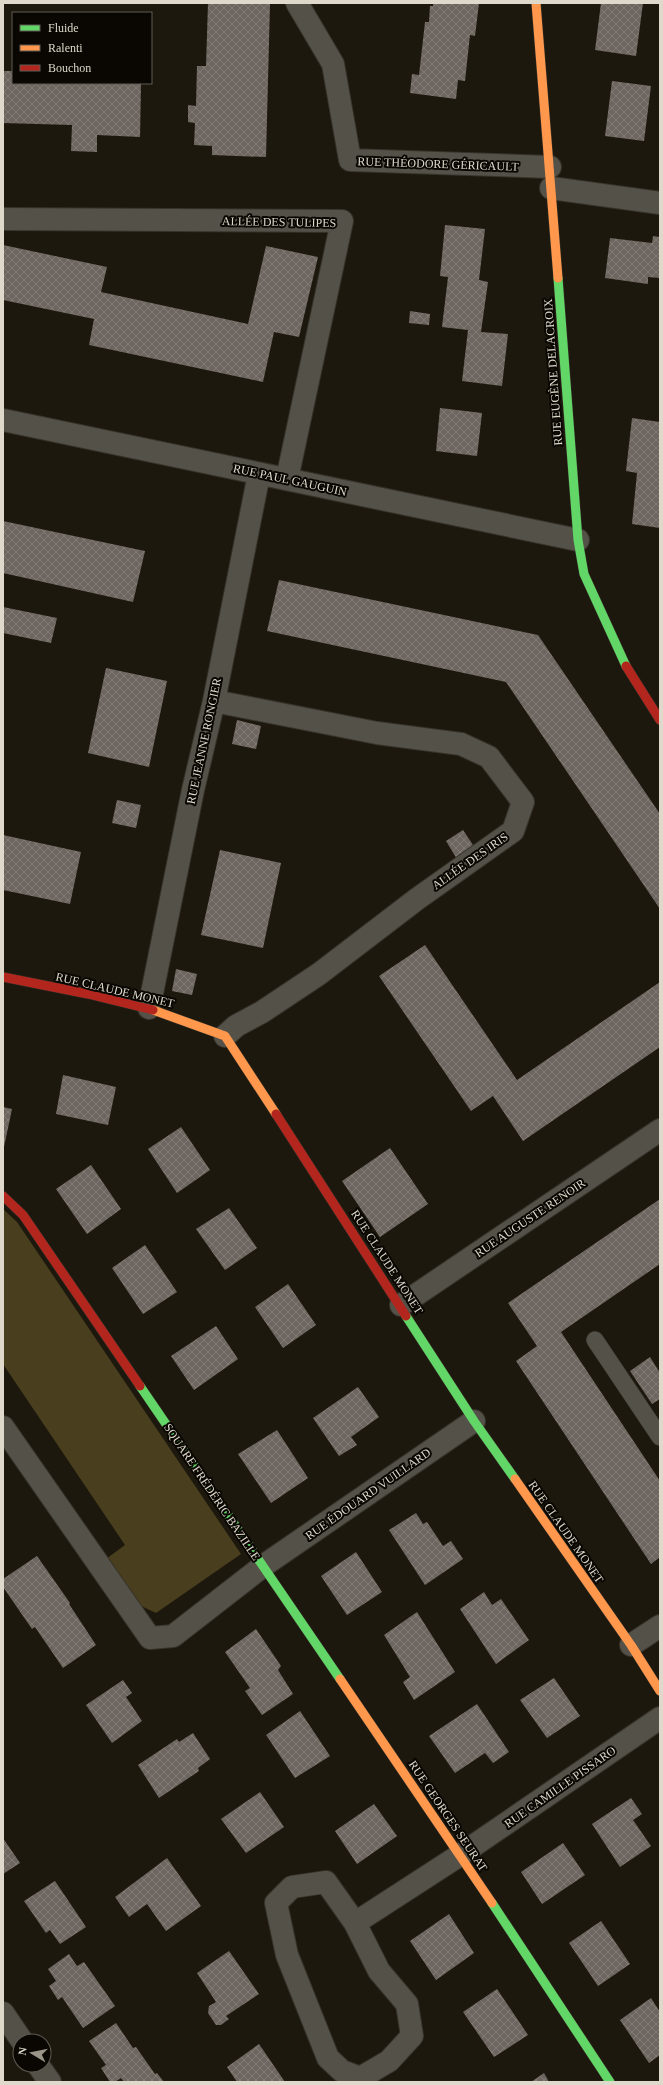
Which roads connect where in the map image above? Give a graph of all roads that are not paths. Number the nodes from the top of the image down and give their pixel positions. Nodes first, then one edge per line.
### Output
1 (297, 3) edge
2 (536, 3) edge
3 (551, 178) junction
4 (660, 203) edge
5 (3, 219) edge
6 (3, 420) edge
7 (259, 474) junction
8 (287, 479) junction
9 (578, 540) junction
10 (214, 701) junction
11 (660, 720) edge
12 (3, 977) edge
13 (149, 1008) junction
14 (225, 1036) junction
15 (660, 1130) edge
16 (3, 1196) edge
17 (401, 1305) junction
18 (595, 1340) dead end
19 (474, 1421) junction
20 (3, 1427) edge
21 (660, 1437) edge
22 (263, 1566) junction
23 (660, 1626) edge
24 (631, 1645) junction
25 (660, 1691) edge
26 (660, 1718) edge
27 (460, 1855) junction
28 (355, 1923) junction
29 (3, 2013) edge
30 (17, 2033) edge
31 (44, 2073) edge
32 (50, 2082) edge
33 (610, 2082) edge

1 - 3 street, RUE THÉODORE GÉRICAULT
2 - 3 street, RUE EUGÈNE DELACROIX
3 - 4 street
3 - 9 street, RUE EUGÈNE DELACROIX
5 - 8 street, ALLÉE DES TULIPES
6 - 7 street, RUE PAUL GAUGUIN
7 - 8 street, RUE PAUL GAUGUIN
7 - 10 street, RUE JEANNE RONGIER
8 - 9 street, RUE PAUL GAUGUIN
9 - 11 street, RUE EUGÈNE DELACROIX
10 - 13 street, RUE JEANNE RONGIER
10 - 14 street, ALLÉE DES IRIS
12 - 13 street, RUE CLAUDE MONET
13 - 14 street, RUE CLAUDE MONET
14 - 17 street, RUE CLAUDE MONET
15 - 17 street, RUE AUGUSTE RENOIR
16 - 22 street, SQUARE FRÉDÉRIC BAZILLE
17 - 19 street, RUE CLAUDE MONET
18 - 21 lane
19 - 22 street, RUE ÉDOUARD VUILLARD
19 - 24 street, RUE CLAUDE MONET
20 - 22 street, SQUARE FRÉDÉRIC BAZILLE
22 - 27 street, RUE GEORGES SEURAT
23 - 24 street
24 - 25 street, RUE CLAUDE MONET
26 - 27 street, RUE CAMILLE PISSARO
27 - 28 street, RUE CAMILLE PISSARO
27 - 33 street, RUE GEORGES SEURAT
28 - 28 street
29 - 30 street
31 - 32 street

